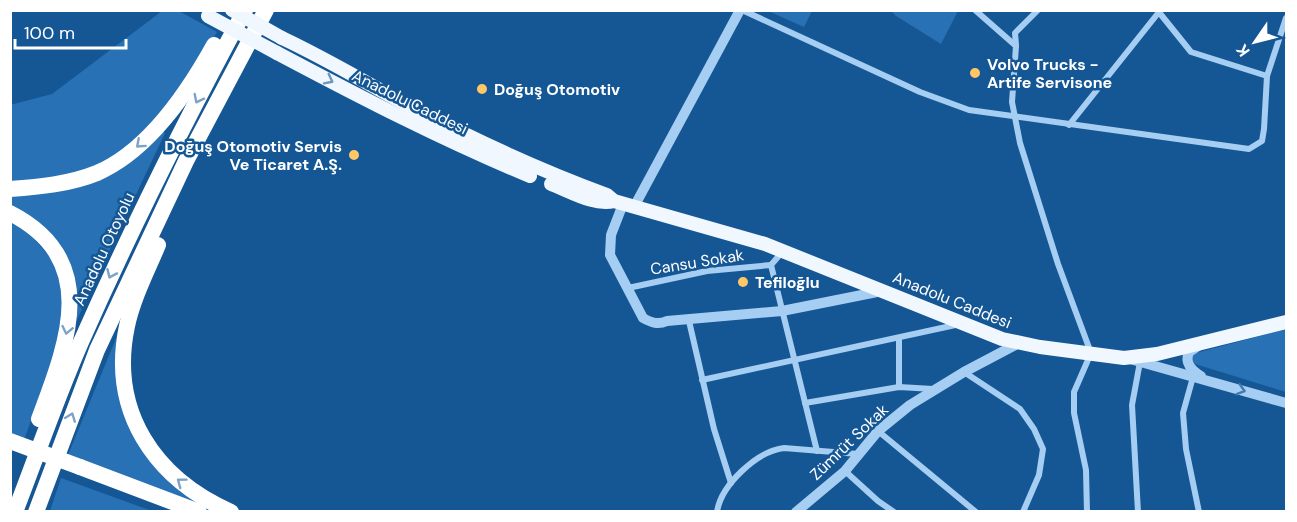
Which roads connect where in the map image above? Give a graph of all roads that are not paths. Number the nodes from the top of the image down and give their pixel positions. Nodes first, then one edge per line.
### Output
1 (233, 10) edge
2 (245, 10) edge
3 (266, 10) edge
4 (741, 10) edge
5 (975, 10) edge
6 (1038, 10) edge
7 (1158, 11) edge
8 (203, 13) edge
9 (1287, 18) edge
10 (1016, 46) junction
11 (1267, 76) junction
12 (1016, 117) junction
13 (1069, 125) junction
14 (186, 161) junction
15 (10, 189) edge
16 (624, 204) junction
17 (10, 213) edge
18 (783, 251) junction
19 (771, 265) junction
20 (628, 288) junction
21 (882, 291) junction
22 (782, 311) junction
23 (689, 321) junction
24 (1285, 321) edge
25 (964, 324) junction
26 (899, 339) junction
27 (1204, 343) junction
28 (1019, 344) junction
29 (1092, 354) junction
30 (1124, 357) junction
31 (794, 359) junction
32 (1140, 362) junction
33 (964, 372) junction
34 (1193, 377) junction
35 (702, 380) junction
36 (1214, 383) junction
37 (899, 387) junction
38 (936, 389) junction
39 (805, 403) junction
40 (1287, 403) edge
41 (878, 431) junction
42 (10, 441) edge
43 (817, 451) junction
44 (10, 452) edge
45 (858, 454) junction
46 (844, 471) junction
47 (78, 472) junction
48 (731, 483) junction
49 (14, 512) edge
50 (36, 512) edge
51 (170, 512) edge
52 (199, 512) edge
53 (231, 512) edge
54 (717, 512) edge
55 (796, 512) edge
56 (894, 512) edge
57 (976, 512) edge
58 (1023, 512) edge
59 (1087, 512) edge
60 (1138, 512) edge
61 (1199, 512) edge

1 -> 15 highway
1 - 16 main road, Anadolu Caddesi, bridge
2 -> 49 highway, Anadolu Otoyolu
3 - 14 highway
4 - 12 street
4 - 16 street
5 - 10 street
6 - 10 street
7 - 11 street
7 - 13 street
8 -> 16 main road, Anadolu Caddesi, bridge
9 - 11 street
10 - 12 street
11 - 13 street
12 - 13 street
12 - 29 street
50 -> 14 highway
53 -> 14 highway
16 - 18 main road, Anadolu Caddesi
16 - 20 street
17 -> 49 highway
18 - 19 street
18 - 21 main road, Anadolu Caddesi
19 - 20 street, Cansu Sokak
19 - 22 street
20 - 23 street
21 - 22 street
21 - 25 main road, Anadolu Caddesi
22 - 23 street
22 - 31 street
23 - 35 street
24 - 27 main road, Anadolu Caddesi
25 - 26 street
25 - 28 main road, Anadolu Caddesi
26 - 31 street
26 - 37 street
27 - 30 main road, Anadolu Caddesi
27 - 36 street
28 - 29 main road, Anadolu Caddesi
28 - 33 street, Zümrüt Sokak
29 - 30 main road, Anadolu Caddesi
29 - 59 street
30 - 32 street
31 - 35 street
31 - 39 street
32 - 34 street
32 - 60 street
33 - 38 street, Zümrüt Sokak
33 - 58 street
34 - 36 street
34 - 61 street
35 - 48 street
36 -> 40 street
37 - 38 street
37 - 39 street
38 - 41 street, Zümrüt Sokak
39 - 43 street
41 - 45 street, Zümrüt Sokak
41 - 57 street
42 - 47 highway, bridge
43 - 45 street
43 - 48 street
44 - 47 highway
45 - 46 street, Zümrüt Sokak
46 - 55 street, Zümrüt Sokak
46 - 56 street
47 - 51 highway
47 - 52 highway
48 - 54 street

